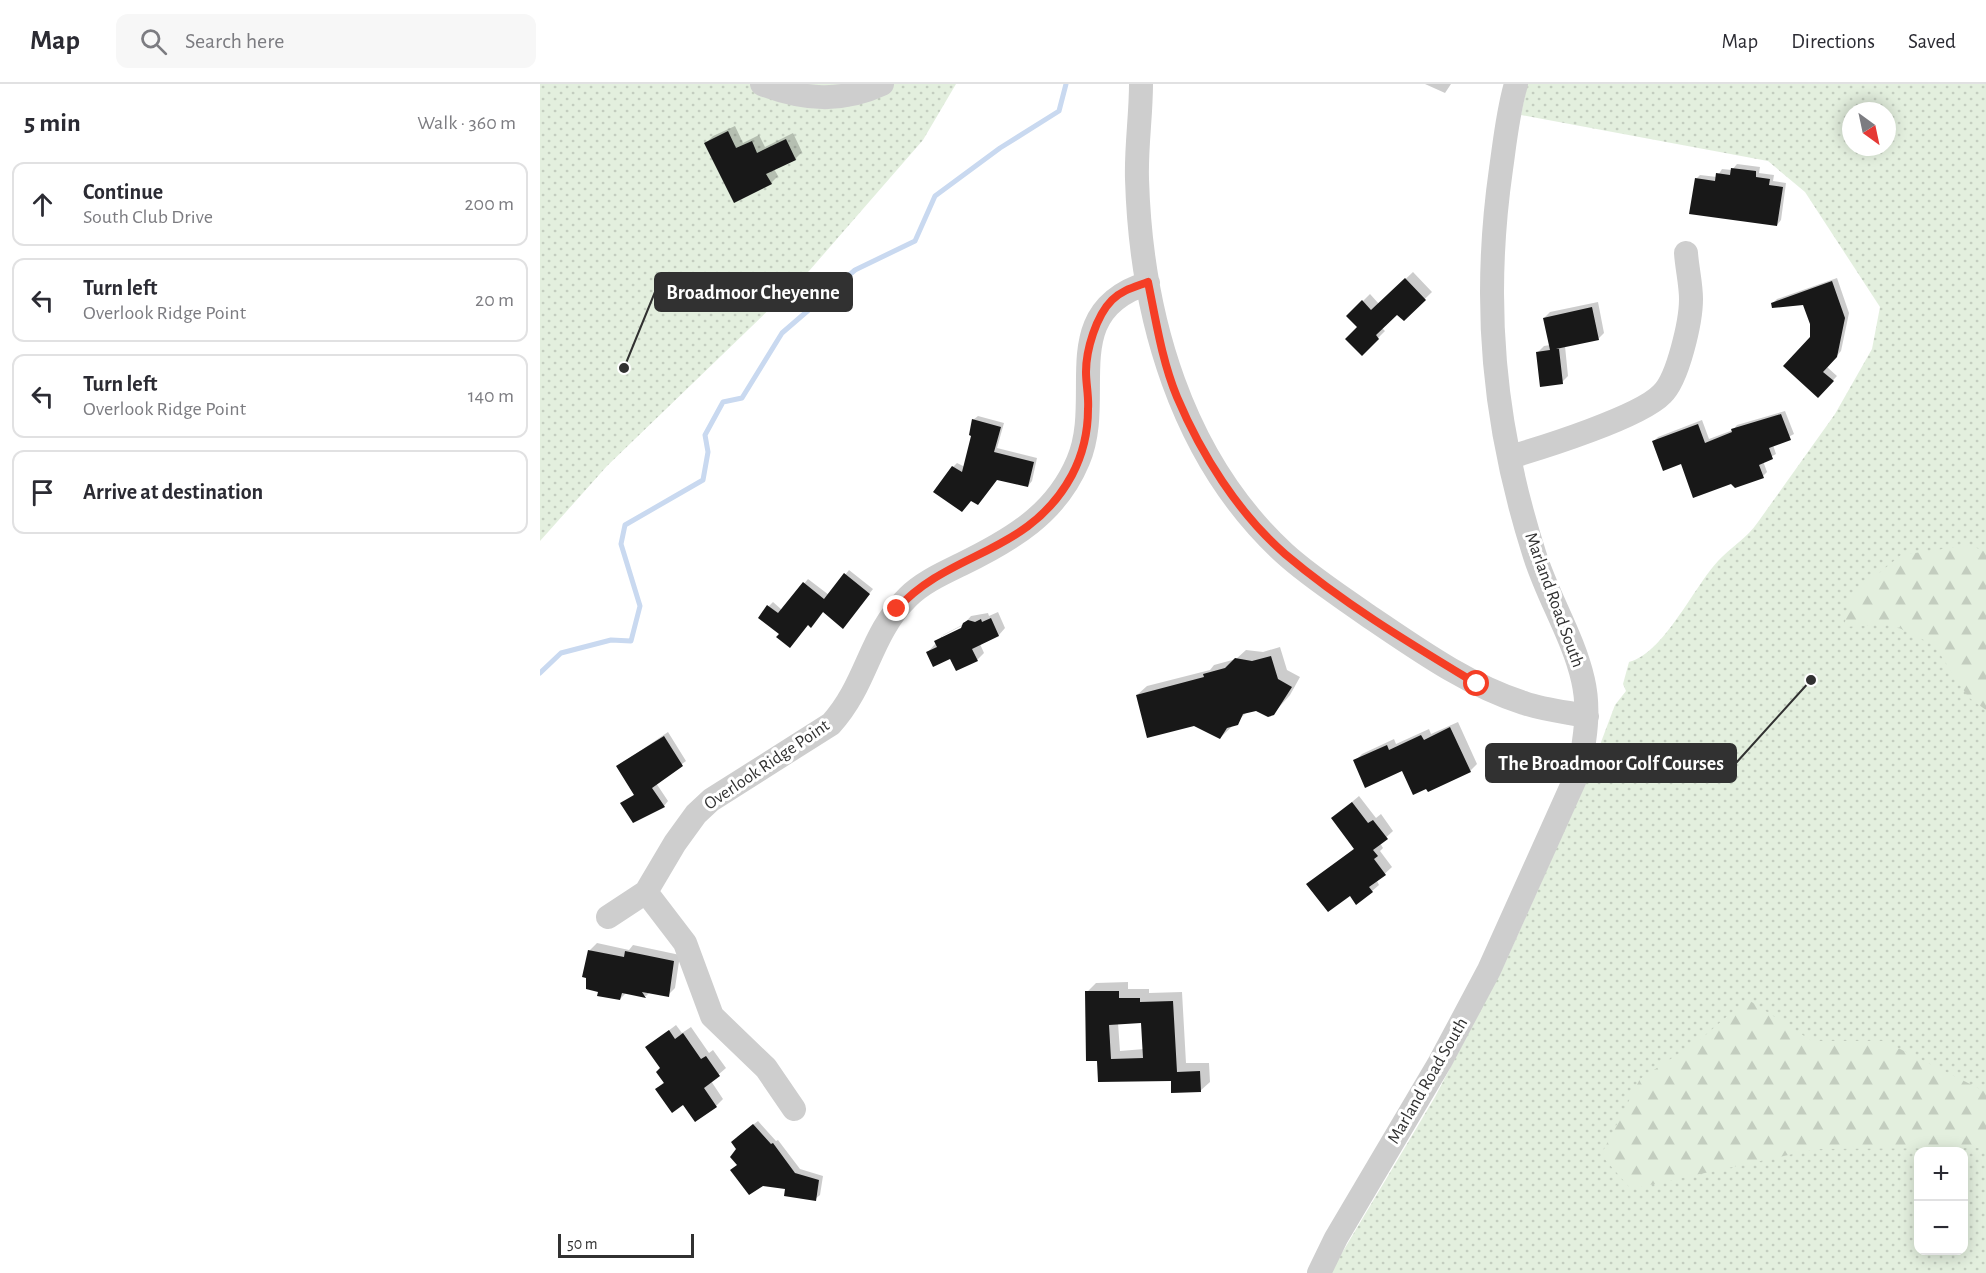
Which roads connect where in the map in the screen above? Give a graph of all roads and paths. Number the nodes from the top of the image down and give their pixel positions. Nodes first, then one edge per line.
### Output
1 (762, 84) edge
2 (882, 84) edge
3 (1141, 84) edge
4 (1516, 84) edge
5 (1686, 253) dead end
6 (1148, 282) junction
7 (1510, 457) junction
8 (1587, 716) junction
9 (646, 892) junction
10 (608, 917) dead end
11 (794, 1109) dead end
12 (1319, 1273) edge

1 - 2 street
3 - 6 street
4 - 7 street, Marland Road South
5 - 7 street
6 - 8 street
6 - 9 street, Overlook Ridge Point
7 - 8 street, Marland Road South
8 - 12 street, Marland Road South
9 - 10 street, Overlook Ridge Point
9 - 11 street

